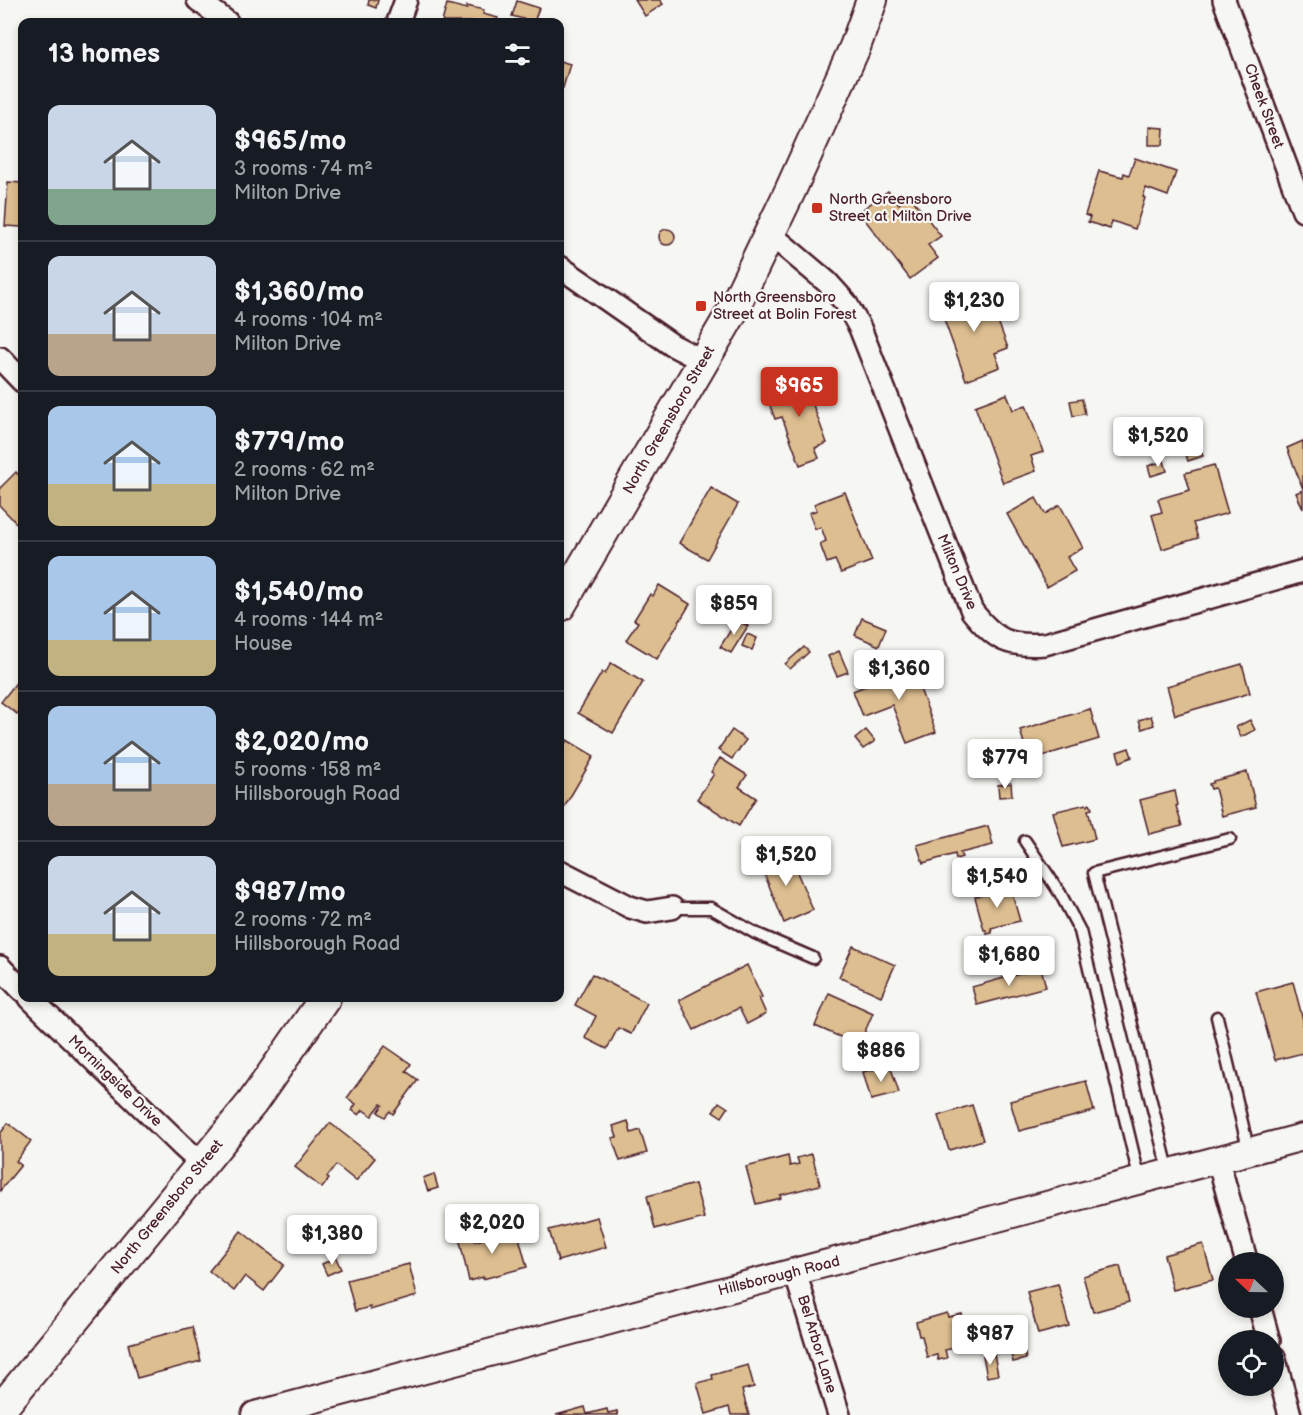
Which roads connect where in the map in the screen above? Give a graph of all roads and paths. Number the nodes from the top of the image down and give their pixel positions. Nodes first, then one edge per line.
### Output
1 (198, 0) edge
2 (406, 0) edge
3 (872, 0) edge
4 (1224, 0) edge
5 (222, 18) edge
6 (399, 18) edge
7 (1303, 212) edge
8 (770, 233) junction
9 (564, 270) edge
10 (0, 357) edge
11 (703, 361) junction
12 (18, 377) edge
13 (1303, 571) edge
14 (564, 599) edge
15 (1230, 838) dead end
16 (1025, 842) dead end
17 (564, 873) edge
18 (672, 908) joint
19 (813, 958) dead end
20 (0, 967) edge
21 (18, 986) edge
22 (34, 1002) edge
23 (322, 1002) edge
24 (1217, 1017) dead end
25 (1303, 1137) edge
26 (1249, 1152) junction
27 (1218, 1160) junction
28 (202, 1164) junction
29 (1169, 1174) junction
30 (1140, 1182) junction
31 (1244, 1252) edge
32 (795, 1272) junction
33 (1284, 1393) edge
34 (0, 1410) edge
35 (255, 1415) edge
36 (840, 1415) edge
37 (1290, 1415) edge

1 - 5 street
2 - 6 street
3 - 8 main road, North Greensboro Street
4 - 7 street, Cheek Street
8 - 11 main road, North Greensboro Street
8 - 13 street, Milton Drive
9 - 11 street
10 - 12 street
11 - 14 main road, North Greensboro Street
15 - 29 lane
16 - 30 lane
17 - 18 street
18 - 19 lane
20 - 21 street
22 - 28 street, Morningside Drive
23 - 28 main road, North Greensboro Street
24 - 26 lane
25 - 26 street, Hillsborough Road
26 - 27 street, Hillsborough Road
27 - 29 street, Hillsborough Road
27 - 31 street
28 - 34 main road, North Greensboro Street
29 - 30 street, Hillsborough Road
30 - 32 street, Hillsborough Road
32 - 35 street, Hillsborough Road
32 - 36 street, Bel Arbor Lane
33 - 37 street

